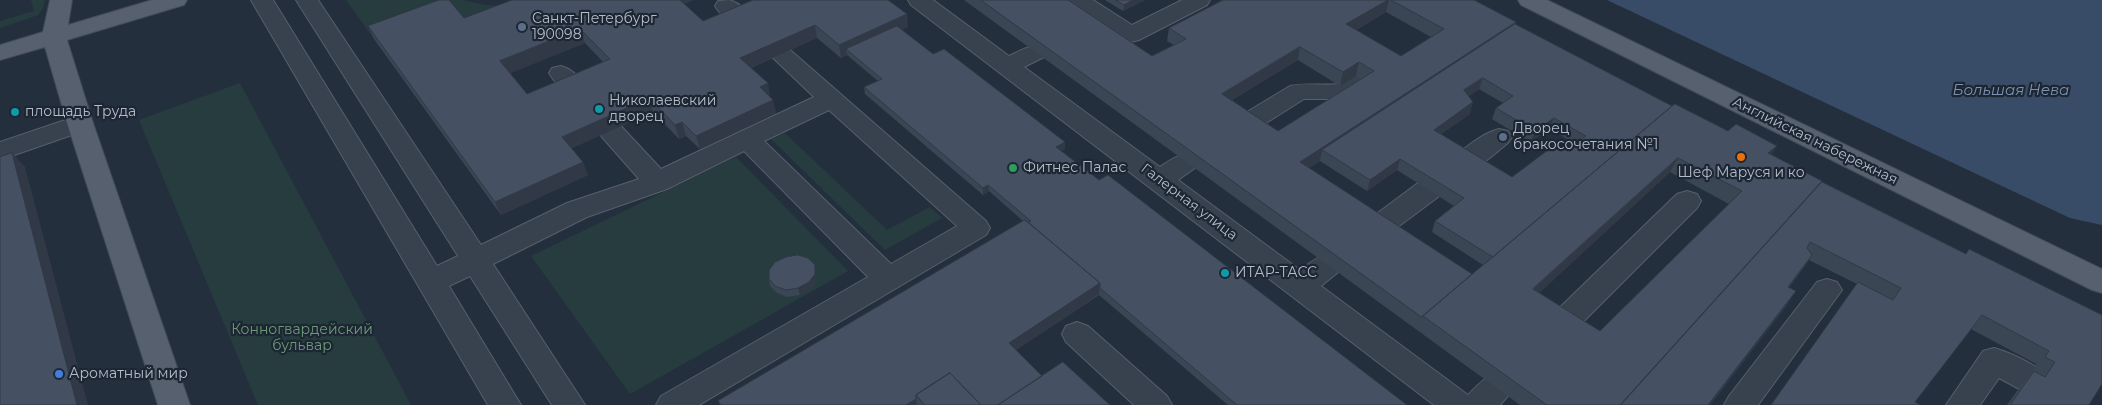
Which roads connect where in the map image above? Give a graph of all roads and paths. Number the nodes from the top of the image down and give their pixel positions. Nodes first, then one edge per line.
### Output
1 (61, 0) edge
2 (176, 0) edge
3 (262, 0) edge
4 (307, 0) edge
5 (920, 0) edge
6 (1078, 0) edge
7 (1200, 0) edge
8 (1529, 0) edge
9 (54, 38) junction
10 (1036, 52) edge
11 (0, 53) edge
12 (781, 54) edge
13 (1008, 66) junction
14 (1363, 80) edge
15 (831, 99) junction
16 (80, 123) junction
17 (1246, 124) edge
18 (611, 130) edge
19 (1499, 137) dead end
20 (747, 139) junction
21 (0, 151) edge
22 (1186, 162) edge
23 (1464, 163) edge
24 (1158, 180) junction
25 (657, 182) junction
26 (1428, 190) edge
27 (1687, 201) dead end
28 (1377, 228) edge
29 (475, 260) junction
30 (1328, 265) edge
31 (888, 280) junction
32 (431, 282) junction
33 (2102, 282) edge
34 (1300, 286) junction
35 (1827, 290) dead end
36 (1561, 325) edge
37 (1077, 334) dead end
38 (2036, 383) edge
39 (1465, 400) edge
40 (174, 405) edge
41 (505, 405) edge
42 (569, 405) edge
43 (672, 405) edge
44 (1156, 405) edge
45 (1740, 405) edge
46 (1962, 405) edge

1 - 9 main road
2 - 9 main road
3 - 32 street
4 - 29 street
5 - 13 street, Галерная улица
6 - 7 street
8 - 33 main road, Английская набережная
9 - 11 main road
9 - 16 main road
10 - 13 street
12 - 15 street
13 - 24 street, Галерная улица
14 - 17 street
15 - 20 street
15 - 31 street
16 - 21 street
16 - 40 main road
18 - 25 street
19 - 23 street
20 - 25 street
20 - 31 street
22 - 24 street
24 - 34 street, Галерная улица
25 - 29 street
26 - 28 street
27 - 36 street
29 - 32 street
29 - 42 street
30 - 34 street
31 - 43 street
32 - 41 street
34 - 39 street, Галерная улица
35 - 45 street
37 - 44 street
38 - 46 street

